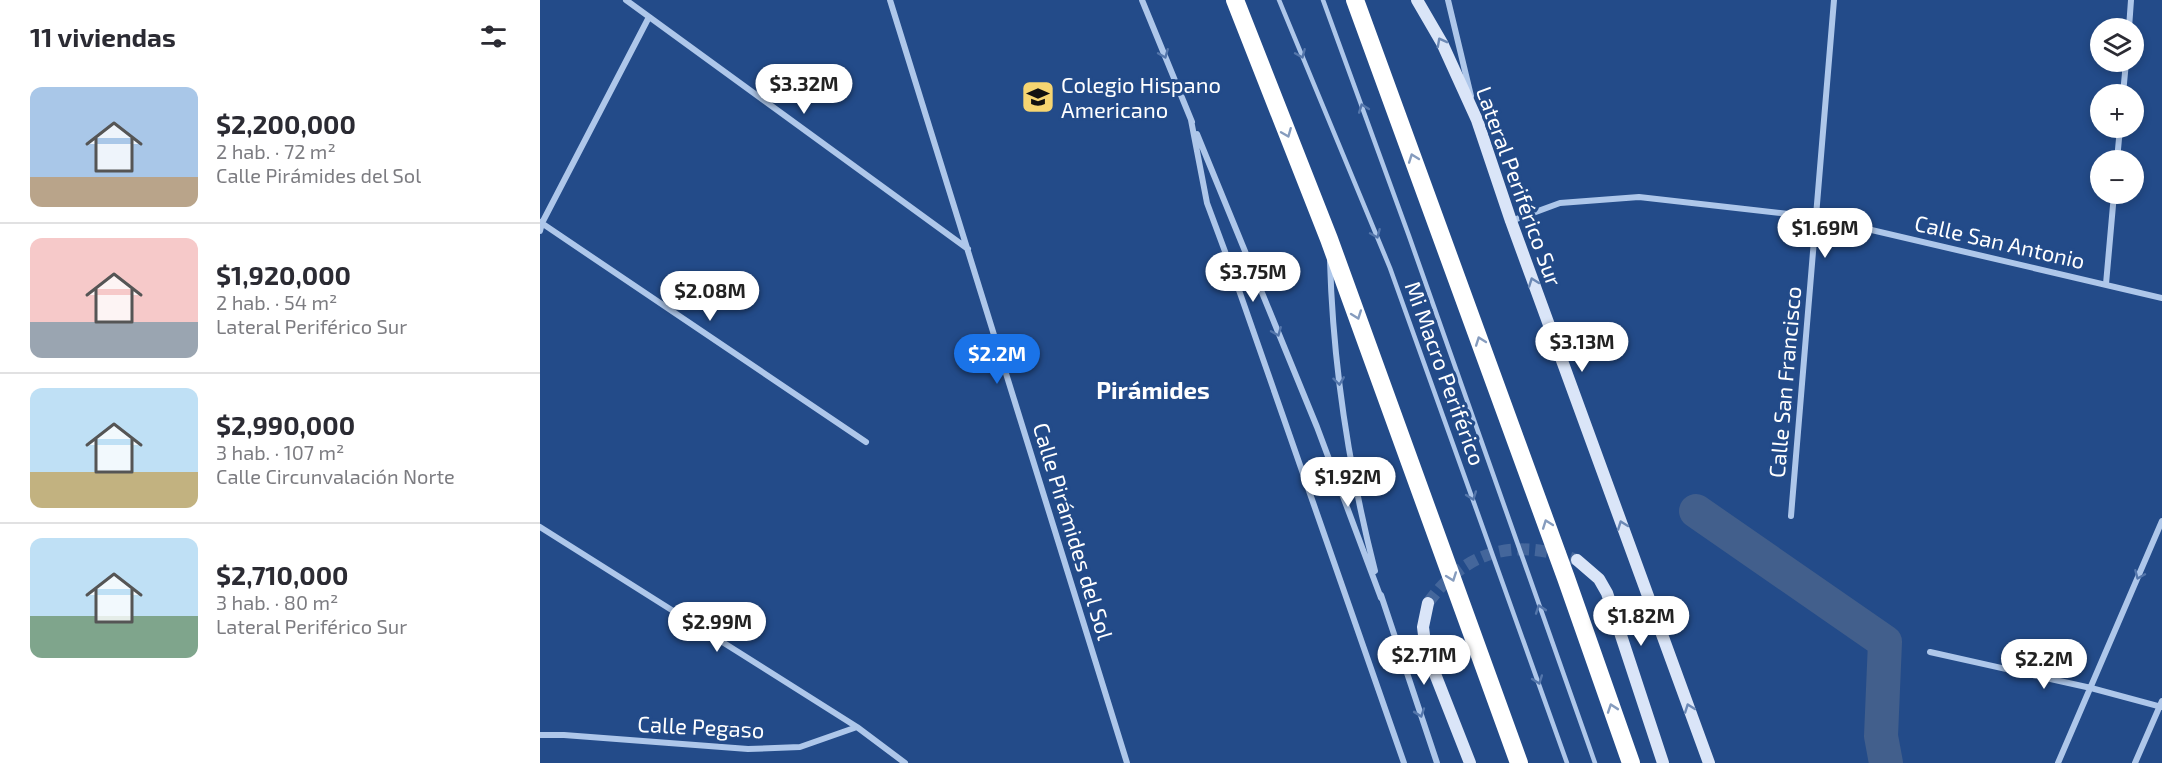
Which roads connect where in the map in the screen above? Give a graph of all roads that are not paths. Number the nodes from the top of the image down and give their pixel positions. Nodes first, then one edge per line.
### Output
1 (626, 0) edge
2 (890, 0) edge
3 (1142, 0) edge
4 (1221, 0) edge
5 (1235, 0) edge
6 (1279, 0) edge
7 (1323, 0) edge
8 (1355, 0) edge
9 (1417, 0) edge
10 (1448, 0) edge
11 (1834, 0) edge
12 (2131, 0) edge
13 (649, 17) junction
14 (2130, 18) edge
15 (1244, 23) junction
16 (1191, 120) junction
17 (1477, 120) junction
18 (2113, 204) edge
19 (1816, 217) junction
20 (1511, 221) junction
21 (541, 222) edge
22 (540, 231) edge
23 (1329, 239) junction
24 (968, 250) junction
25 (2106, 284) junction
26 (2162, 298) edge
27 (866, 442) dead end
28 (1791, 516) dead end
29 (2162, 521) edge
30 (540, 527) edge
31 (1577, 560) tunnel mouth
32 (1382, 598) junction
33 (1428, 603) tunnel mouth
34 (1930, 652) dead end
35 (2091, 688) junction
36 (2161, 705) edge
37 (857, 728) junction
38 (540, 735) edge
39 (905, 763) edge
40 (1127, 763) edge
41 (1404, 763) edge
42 (1437, 763) edge
43 (1470, 763) edge
44 (1519, 763) edge
45 (1567, 763) edge
46 (1595, 763) edge
47 (1631, 763) edge
48 (1663, 763) edge
49 (1708, 763) edge
50 (2058, 763) edge
51 (2135, 763) edge

1 - 13 street
2 - 24 street, Calle Pirámides del Sol
3 -> 16 street
4 - 15 highway
5 - 15 highway
6 -> 45 lane, Mi Macro Periférico
46 -> 7 lane, Mi Macro Periférico
47 -> 8 highway
17 -> 9 main road, Lateral Periférico Sur
10 - 17 street
11 - 19 street, Calle San Francisco
12 - 14 street
13 - 21 street
13 - 24 street
15 -> 23 highway
16 -> 32 street
16 - 41 street
17 - 20 main road, Lateral Periférico Sur
18 - 25 street
19 - 20 street, Calle San Antonio
19 - 25 street, Calle San Antonio
19 - 28 street, Calle San Francisco
49 -> 20 main road, Lateral Periférico Sur
21 - 22 street
21 - 27 street
23 -> 32 street
23 -> 44 highway
24 - 40 street, Calle Pirámides del Sol
25 - 26 street, Calle San Antonio
29 -> 35 street
30 - 37 street
31 - 48 main road
32 -> 42 street
33 - 43 main road
34 - 35 street
35 - 36 street
35 - 50 street
36 - 51 street
37 - 38 street, Calle Pegaso
37 - 39 street

